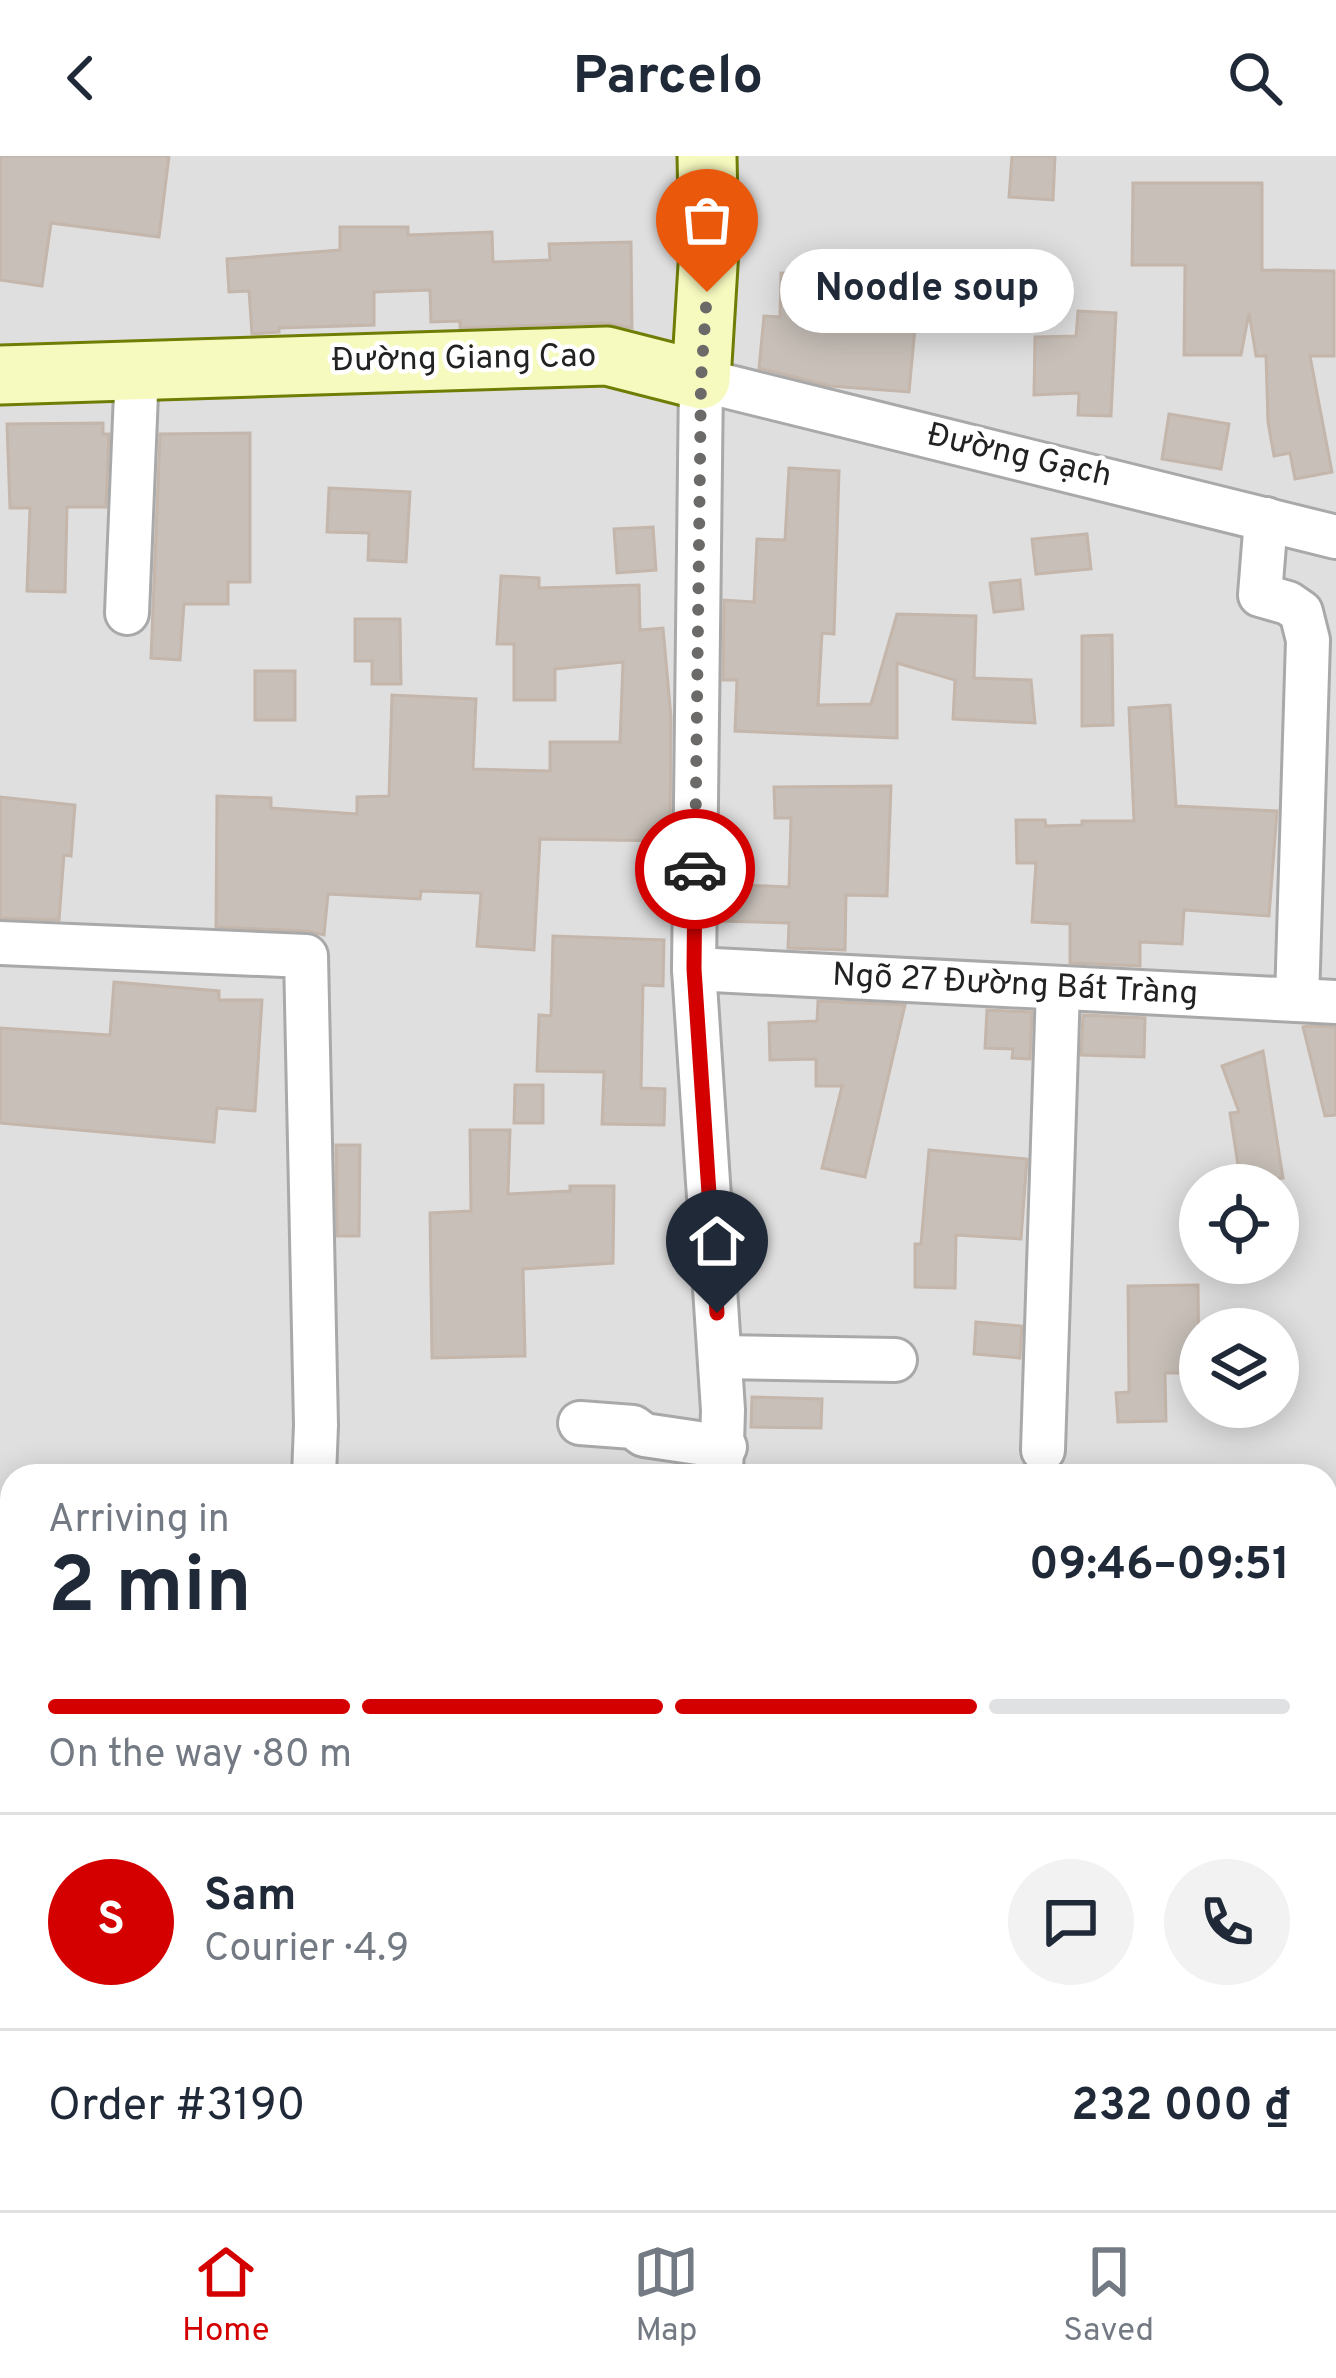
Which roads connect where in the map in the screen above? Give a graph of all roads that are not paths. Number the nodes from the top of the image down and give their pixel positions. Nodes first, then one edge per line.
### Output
1 (707, 156) edge
2 (137, 369) junction
3 (0, 375) edge
4 (701, 380) junction
5 (1266, 519) junction
6 (1336, 537) edge
7 (127, 613) dead end
8 (0, 943) edge
9 (694, 969) junction
10 (1058, 988) junction
11 (1317, 1001) edge
12 (720, 1357) junction
13 (895, 1360) dead end
14 (580, 1423) dead end
15 (1043, 1450) dead end
16 (723, 1462) edge
17 (314, 1464) edge

1 - 4 street
2 - 3 street, Đường Giang Cao
2 - 4 street, Đường Giang Cao
2 - 7 street
4 - 5 street, Đường Gạch
4 - 9 street
5 - 6 street, Đường Gạch
5 - 11 street
8 - 17 street
9 - 10 street, Ngõ 27 Đường Bát Tràng
9 - 12 street
10 - 11 street, Ngõ 27 Đường Bát Tràng
10 - 15 street
12 - 13 street
12 - 16 street
14 - 16 street

